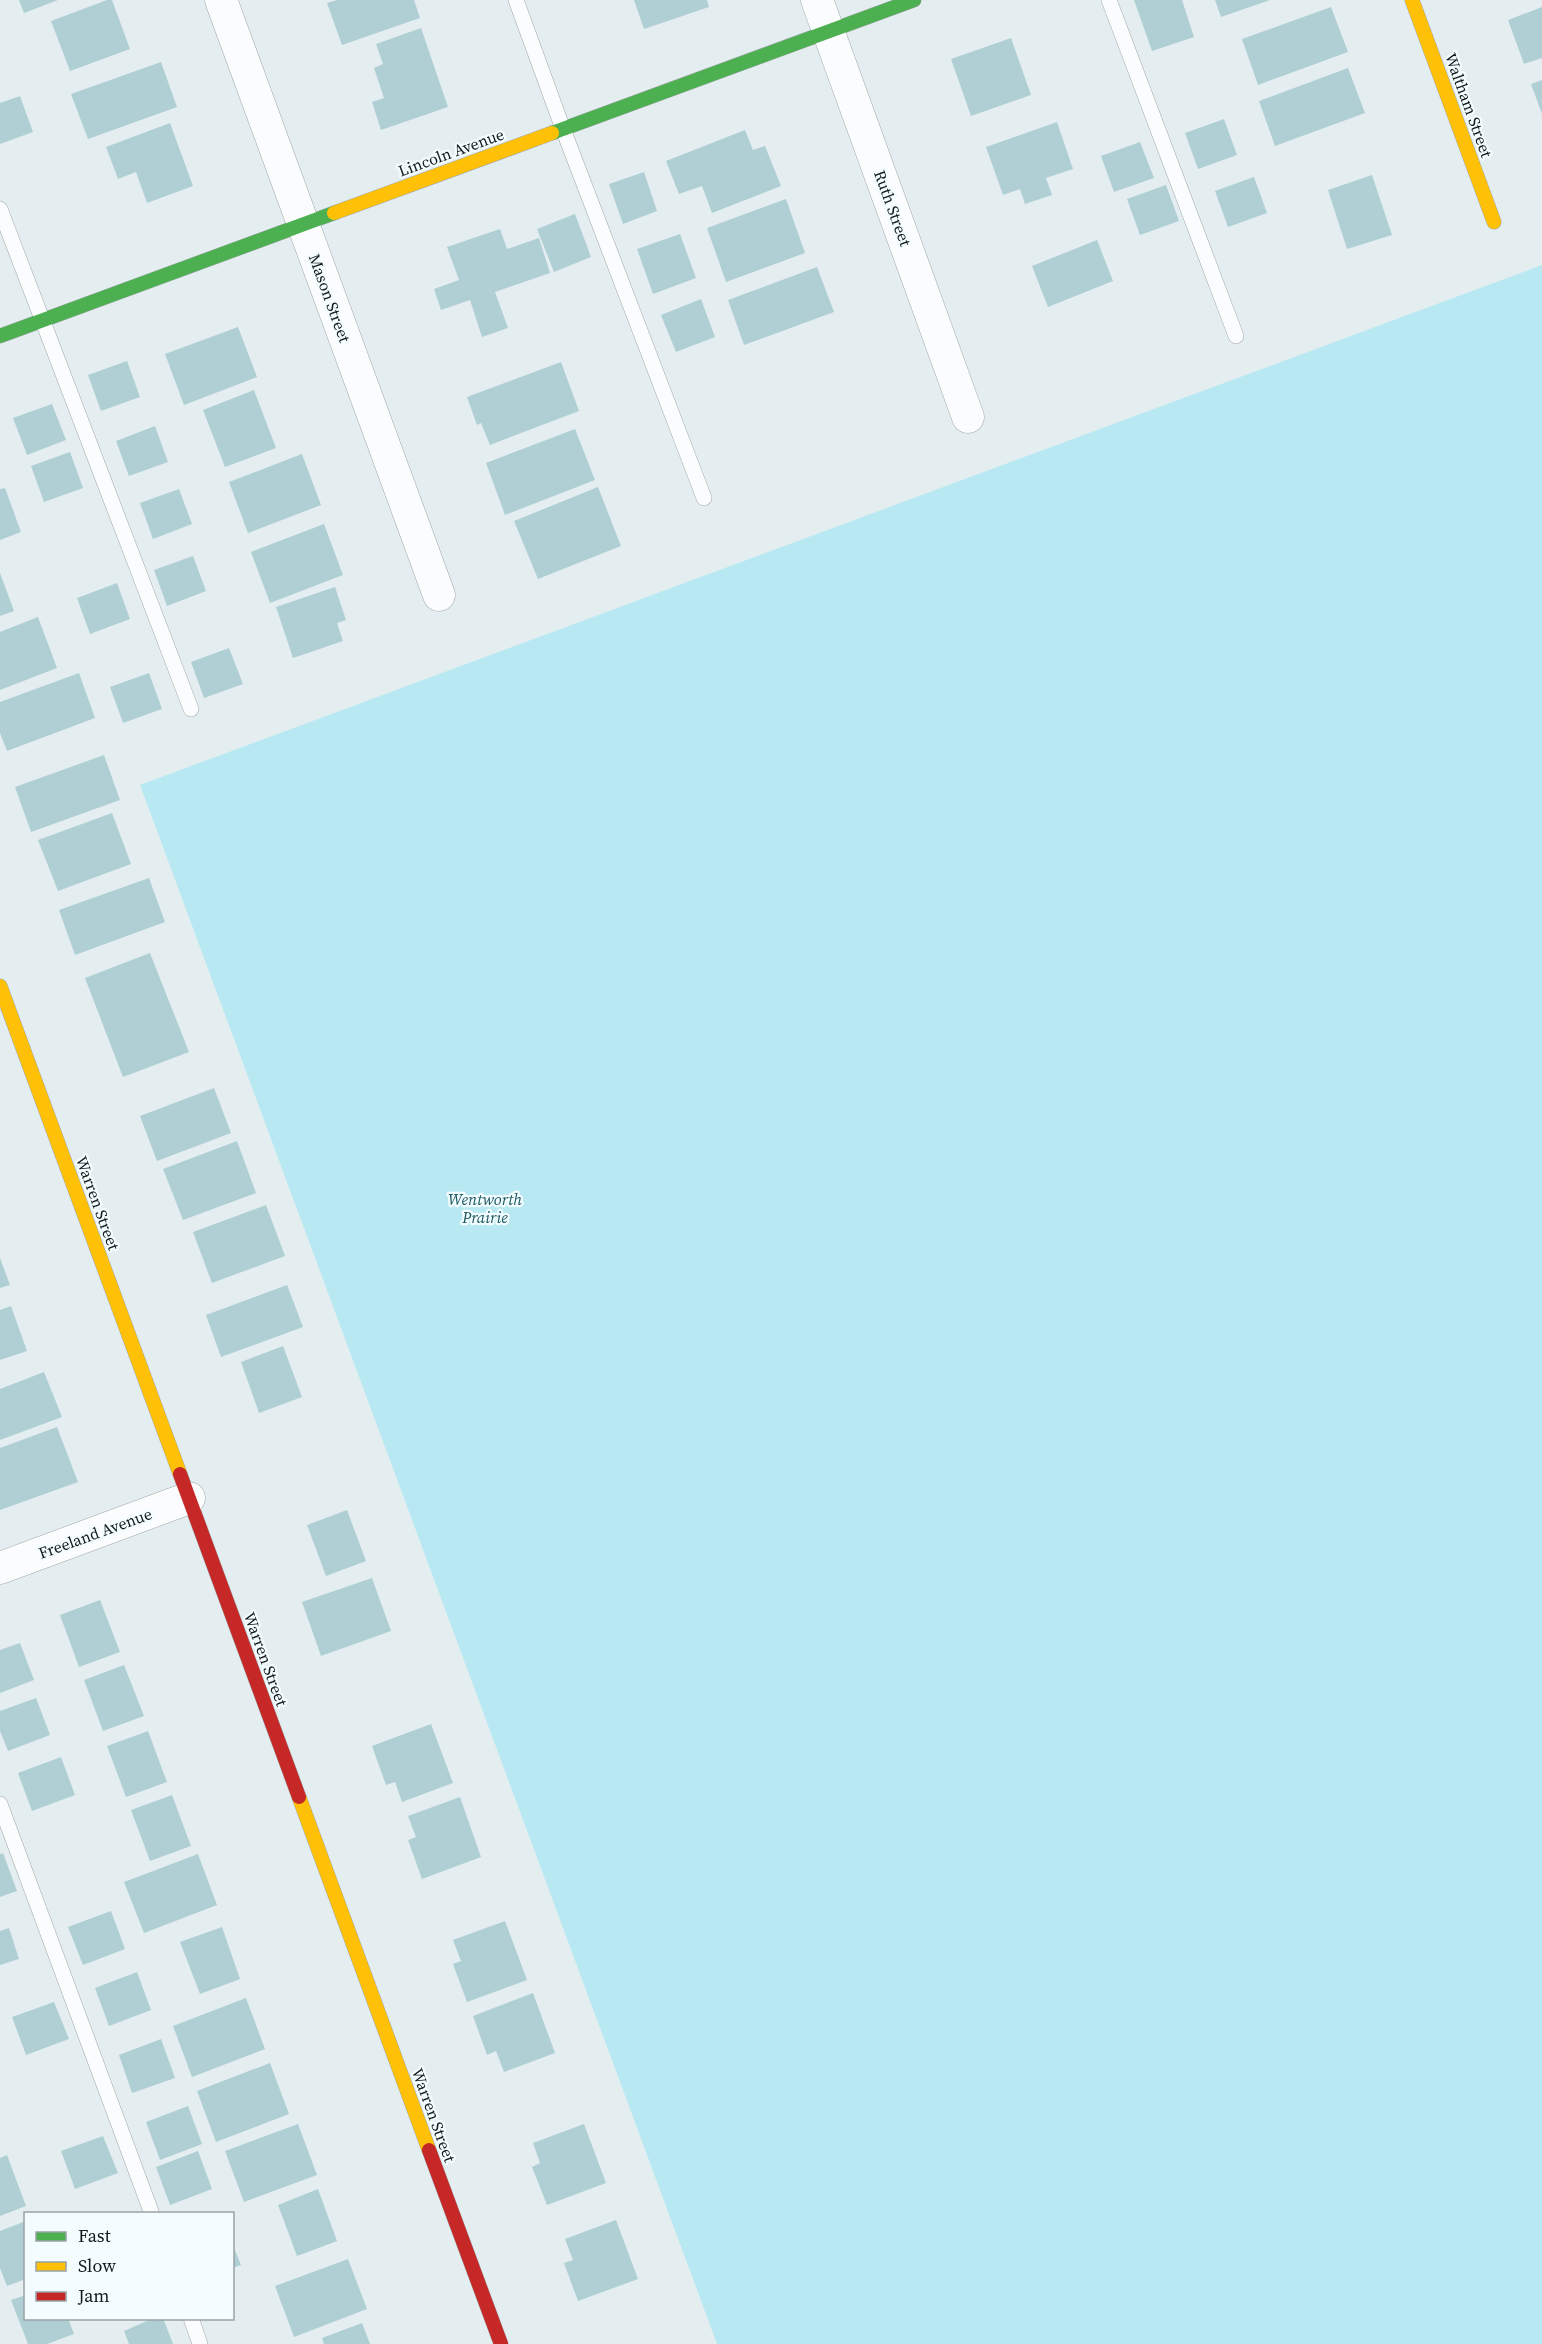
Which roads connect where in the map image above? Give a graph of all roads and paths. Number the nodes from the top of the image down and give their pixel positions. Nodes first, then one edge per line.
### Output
1 (221, 0) edge
2 (516, 0) edge
3 (817, 0) edge
4 (914, 0) edge
5 (1109, 0) edge
6 (1412, 0) edge
7 (828, 31) junction
8 (562, 129) junction
9 (0, 209) edge
10 (1494, 222) dead end
11 (303, 225) junction
12 (42, 321) junction
13 (0, 336) edge
14 (1236, 336) dead end
15 (968, 417) dead end
16 (704, 498) dead end
17 (439, 595) dead end
18 (191, 709) dead end
19 (0, 986) edge
20 (189, 1498) junction
21 (0, 1568) edge
22 (0, 1804) edge
23 (151, 2212) edge
24 (191, 2320) edge
25 (200, 2344) edge
26 (501, 2344) edge

1 - 11 street, Mason Street
2 - 8 lane
3 - 7 street, Ruth Street
4 - 7 street, Lincoln Avenue
5 - 14 lane
6 - 10 street, Waltham Street
7 - 8 street, Lincoln Avenue
7 - 15 street, Ruth Street
8 - 11 street, Lincoln Avenue
8 - 16 lane
9 - 12 lane
11 - 12 street, Lincoln Avenue
11 - 17 street, Mason Street
12 - 13 street, Lincoln Avenue
12 - 18 lane
19 - 20 street, Warren Street
20 - 21 street, Freeland Avenue
20 - 26 street, Warren Street
22 - 23 lane
24 - 25 lane

